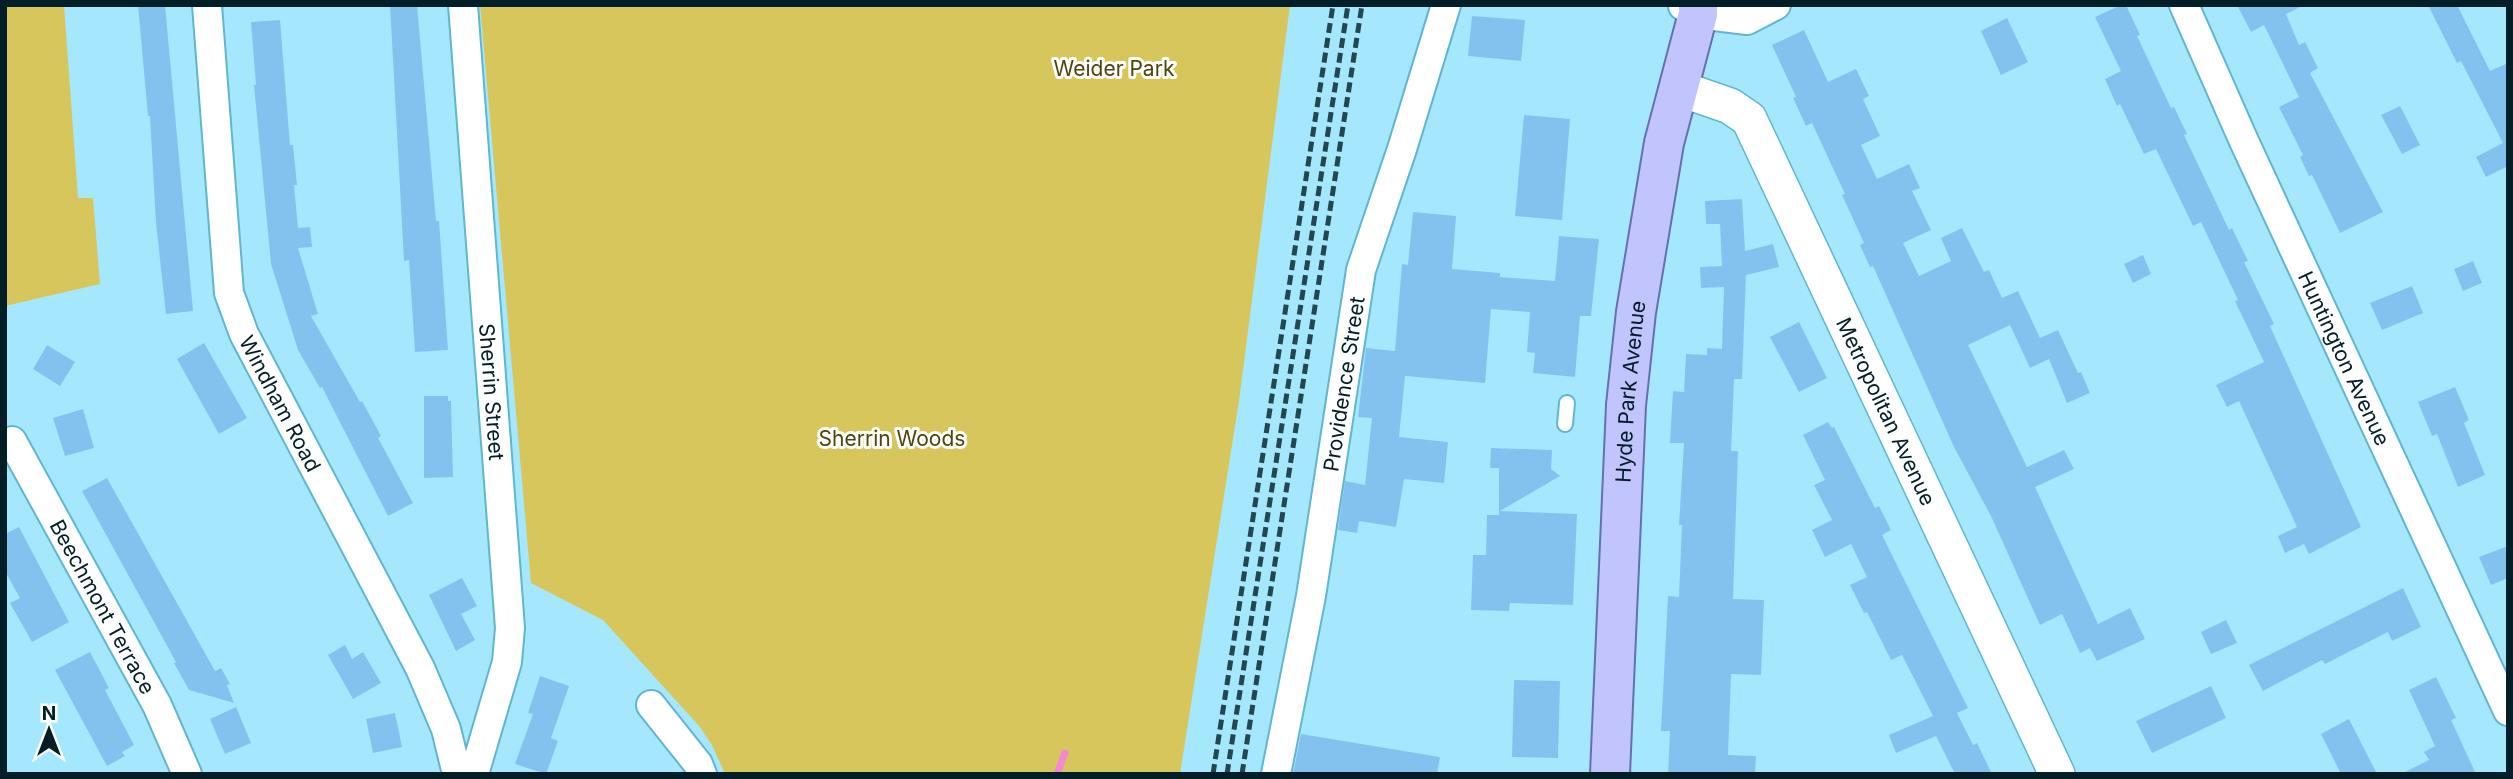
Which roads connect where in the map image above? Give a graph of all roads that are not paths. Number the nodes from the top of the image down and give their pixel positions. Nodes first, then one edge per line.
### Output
1 (207, 5) edge
2 (463, 5) edge
3 (1446, 5) edge
4 (1776, 5) edge
5 (2184, 5) edge
6 (1695, 8) edge
7 (1678, 88) junction
8 (1567, 403) dead end
9 (1565, 424) dead end
10 (12, 441) dead end
11 (651, 705) dead end
12 (2508, 711) edge
13 (187, 774) edge
14 (457, 774) edge
15 (474, 774) edge
16 (702, 774) edge
17 (1276, 774) edge
18 (1610, 774) edge
19 (2057, 774) edge

1 - 14 street, Windham Road
2 - 15 street, Sherrin Street
3 - 17 street, Providence Street
4 - 6 street
5 - 12 street, Huntington Avenue
6 - 7 main road, Hyde Park Avenue
7 - 18 main road, Hyde Park Avenue
7 - 19 street, Metropolitan Avenue
8 - 9 lane
10 - 13 street, Beechmont Terrace
11 - 16 street

